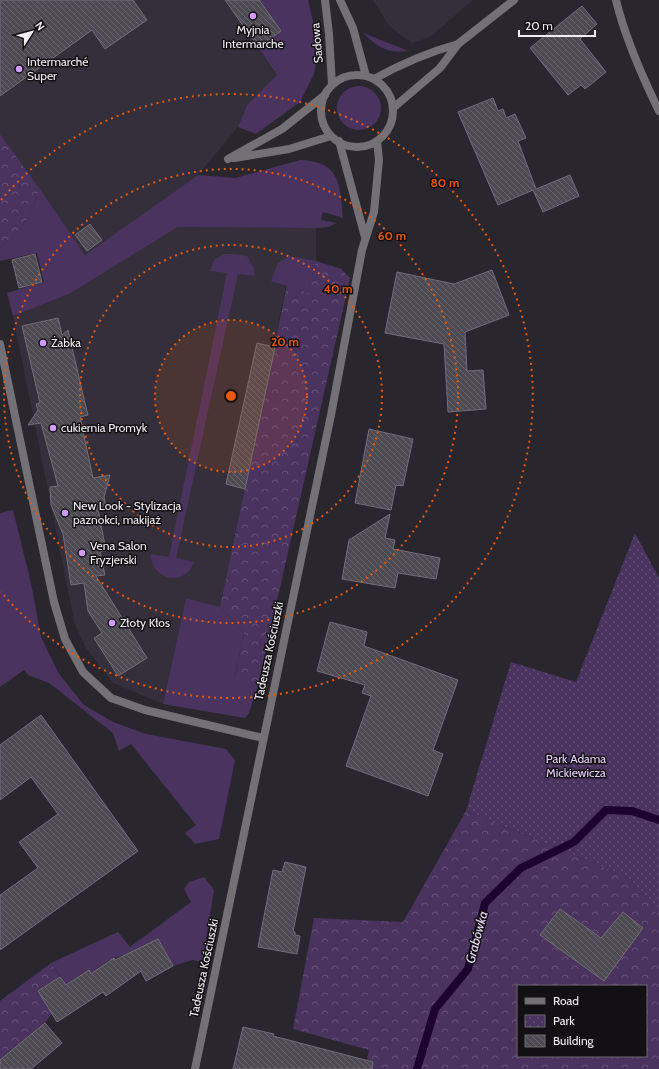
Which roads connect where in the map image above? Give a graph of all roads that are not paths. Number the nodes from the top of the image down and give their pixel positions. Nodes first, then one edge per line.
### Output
1 (325, 0) edge
2 (340, 0) edge
3 (514, 0) edge
4 (616, 0) edge
5 (458, 44) junction
6 (370, 78) junction
7 (332, 85) junction
8 (325, 95) junction
9 (393, 108) junction
10 (659, 111) edge
11 (331, 136) junction
12 (339, 141) junction
13 (377, 141) junction
14 (365, 238) junction
15 (0, 344) edge
16 (263, 738) junction
17 (195, 1069) edge

1 - 7 street, Sadowa
2 - 6 street
3 - 5 street
4 - 10 street
5 - 6 street
5 - 9 street
6 - 7 street
6 - 9 street
7 - 8 street
8 - 11 street
8 - 11 street
9 - 13 street
11 - 12 street
12 - 13 street
12 - 14 street, Tadeusza Kościuszki
13 - 14 street, Tadeusza Kościuszki
14 - 16 street, Tadeusza Kościuszki
15 - 16 street
16 - 17 street, Tadeusza Kościuszki

